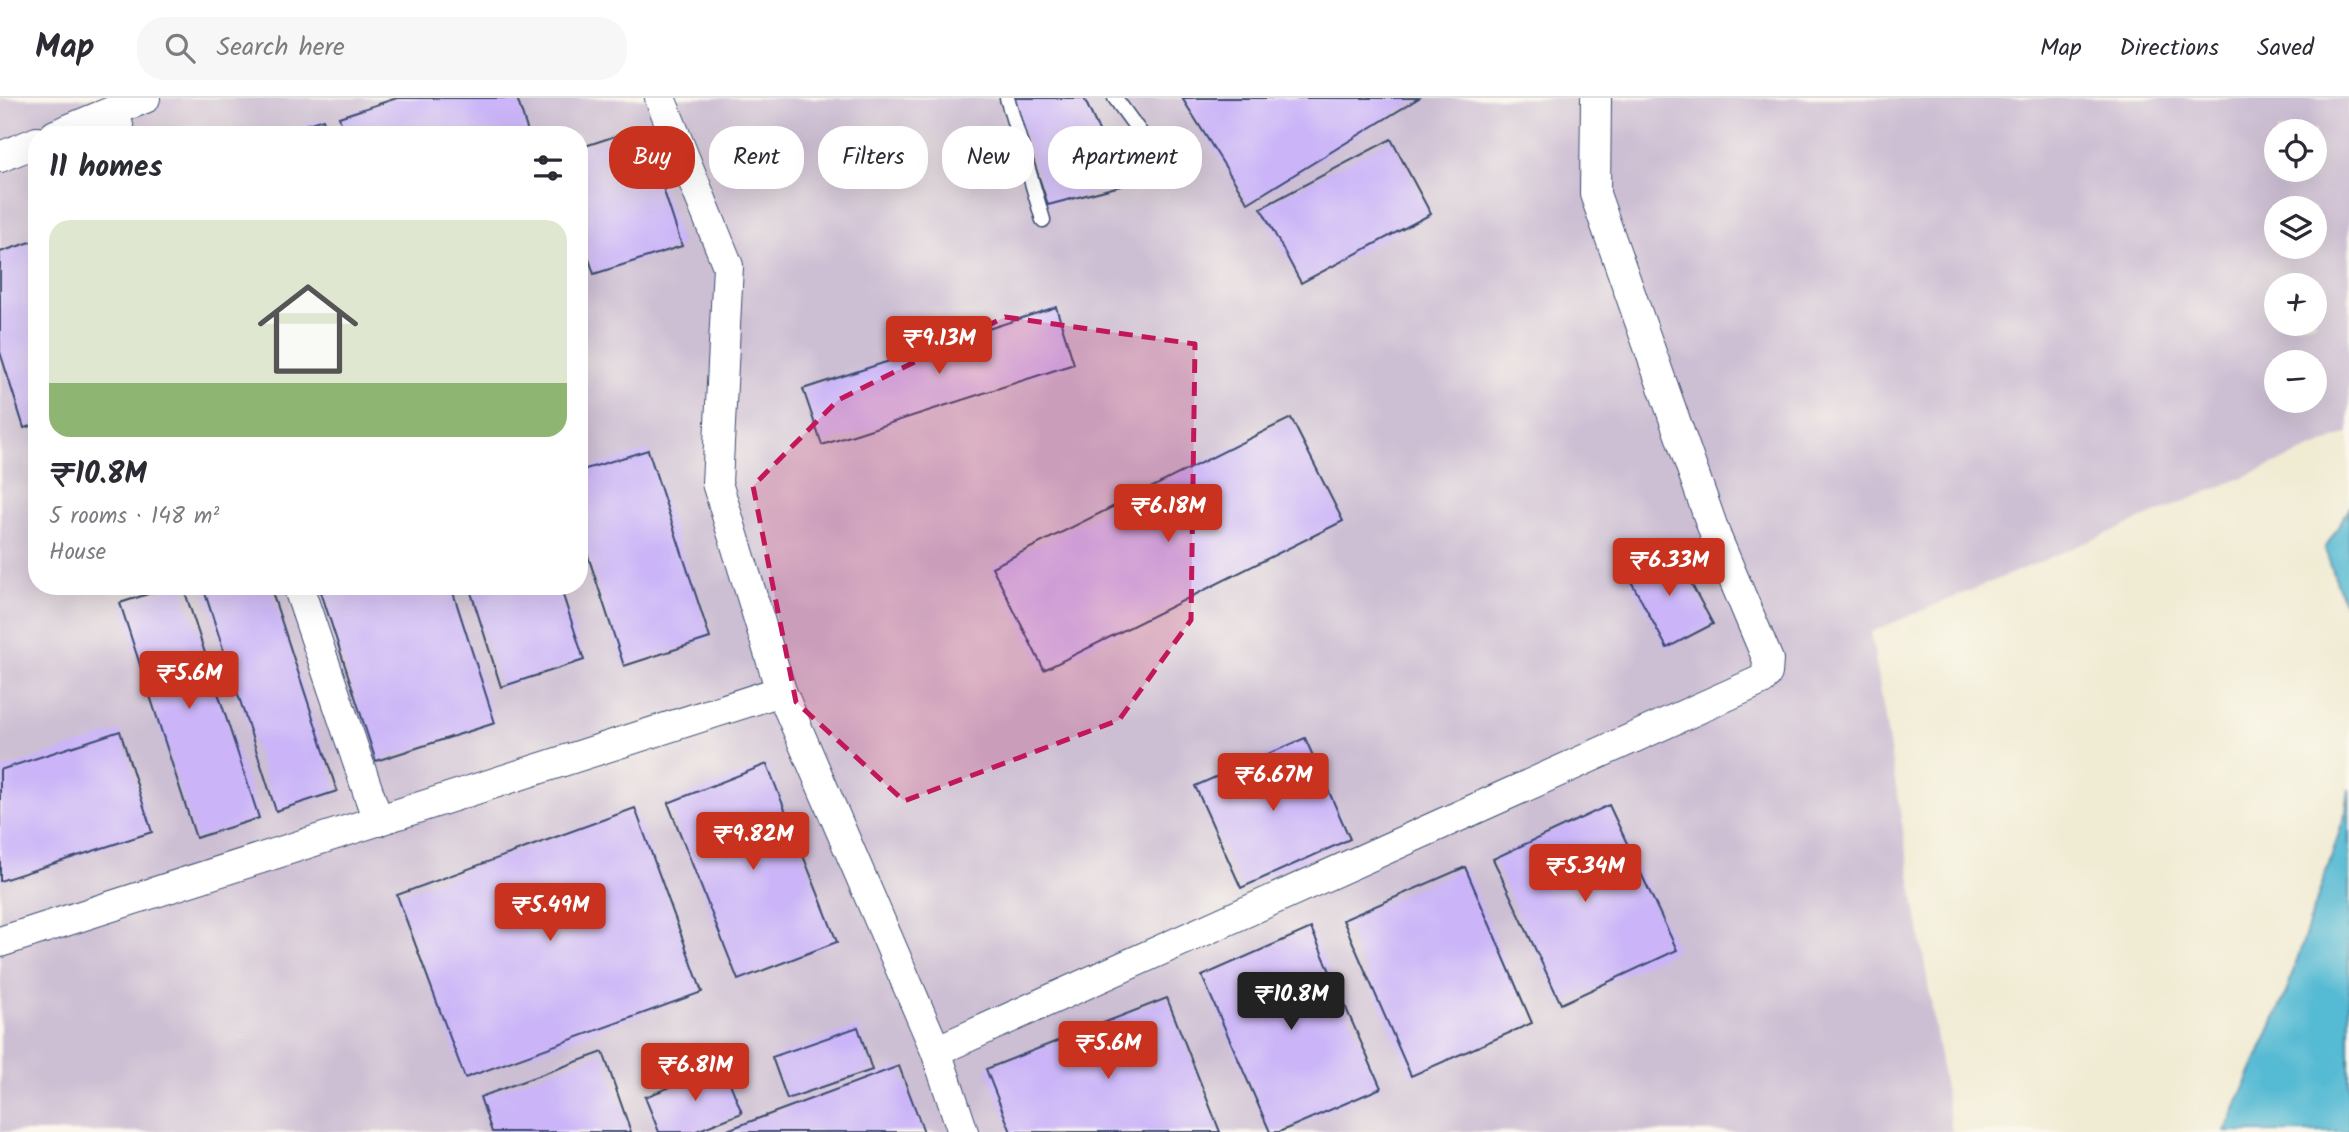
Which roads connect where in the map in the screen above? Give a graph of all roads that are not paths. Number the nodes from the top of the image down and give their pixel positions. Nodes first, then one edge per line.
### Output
1 (145, 98) edge
2 (660, 98) edge
3 (1007, 98) edge
4 (1115, 98) edge
5 (1596, 98) edge
6 (117, 123) edge
7 (1135, 126) edge
8 (28, 146) edge
9 (0, 157) edge
10 (1043, 220) dead end
11 (301, 595) edge
12 (781, 691) junction
13 (378, 821) junction
14 (0, 942) edge
15 (936, 1051) junction
16 (963, 1132) edge

1 - 6 street
2 - 12 street
3 - 10 lane
4 - 7 lane
5 - 15 street
8 - 9 street
11 - 13 street
12 - 13 street
12 - 15 street
13 - 14 street
15 - 16 street

